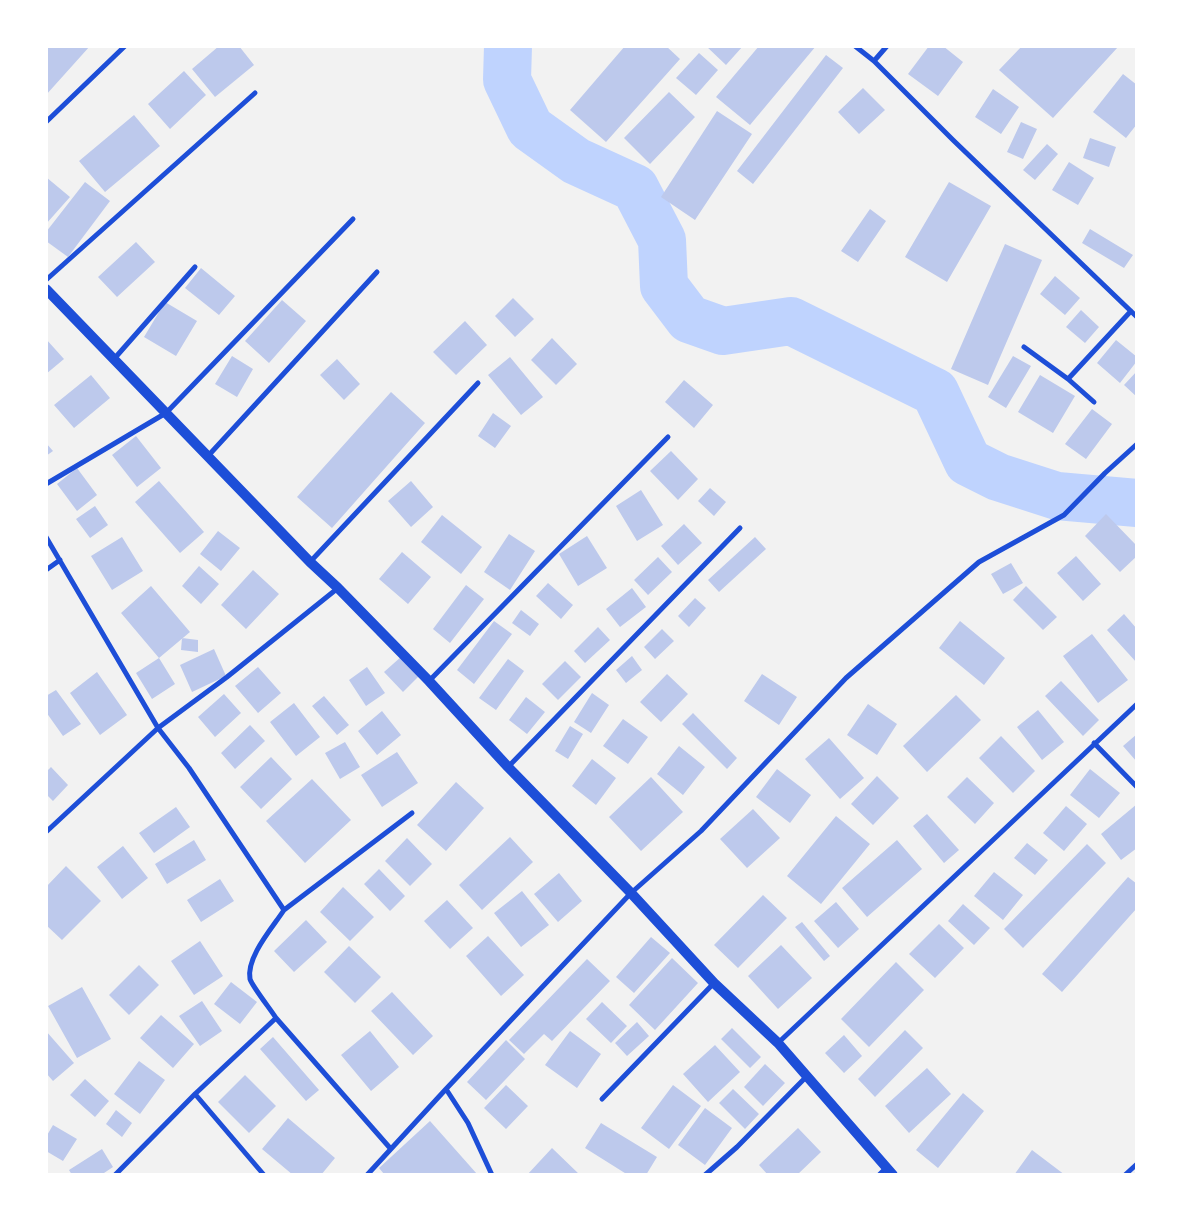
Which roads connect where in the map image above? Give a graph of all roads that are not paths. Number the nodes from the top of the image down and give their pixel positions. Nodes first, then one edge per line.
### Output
1 (125, 46) edge
2 (855, 46) edge
3 (886, 46) edge
4 (874, 62) junction
5 (255, 93) dead end
6 (46, 122) edge
7 (354, 219) dead end
8 (195, 267) dead end
9 (376, 272) dead end
10 (46, 280) edge
11 (46, 289) edge
12 (1131, 311) junction
13 (1137, 317) edge
14 (1024, 347) dead end
15 (114, 359) junction
16 (1068, 379) junction
17 (478, 383) dead end
18 (1094, 402) dead end
19 (166, 413) junction
20 (668, 437) dead end
21 (1137, 444) edge
22 (208, 456) junction
23 (46, 484) edge
24 (740, 528) dead end
25 (46, 537) edge
26 (60, 560) junction
27 (310, 562) junction
28 (46, 570) edge
29 (338, 588) junction
30 (430, 681) junction
31 (1137, 704) edge
32 (158, 728) junction
33 (1094, 743) junction
34 (508, 767) junction
35 (1137, 787) edge
36 (412, 813) dead end
37 (46, 832) edge
38 (631, 893) junction
39 (284, 910) junction
40 (714, 983) junction
41 (276, 1018) junction
42 (778, 1043) junction
43 (806, 1076) junction
44 (446, 1089) junction
45 (195, 1094) junction
46 (602, 1099) dead end
47 (390, 1148) junction
48 (1137, 1164) edge
49 (886, 1172) edge
50 (490, 1173) edge
51 (115, 1175) edge
52 (264, 1175) edge
53 (367, 1175) edge
54 (704, 1175) edge
55 (1125, 1175) edge

1 - 6 street
2 - 4 street
3 - 4 street
4 - 12 street
5 - 10 street
7 - 19 street
8 - 15 street
9 - 22 street
11 - 15 main road
12 - 13 street
12 - 16 street
14 - 16 street
15 - 19 main road
16 - 18 street
17 - 27 street
19 - 22 main road
19 - 23 street
20 - 30 street
21 - 38 street
22 - 27 main road
24 - 34 street
25 - 26 street
26 - 28 street
26 - 32 street
27 - 29 main road
29 - 30 main road
29 - 32 street
30 - 34 main road
31 - 33 street
32 - 37 street
32 - 39 street
33 - 35 street
33 - 42 street
34 - 38 main road
36 - 39 street
38 - 40 main road
38 - 44 street
39 - 41 street
40 - 42 main road
40 - 46 street
41 - 45 street
41 - 47 street
42 - 43 main road
43 - 49 main road
43 - 54 street
44 - 47 street
44 - 50 street
45 - 51 street
45 - 52 street
47 - 53 street
48 - 55 street

